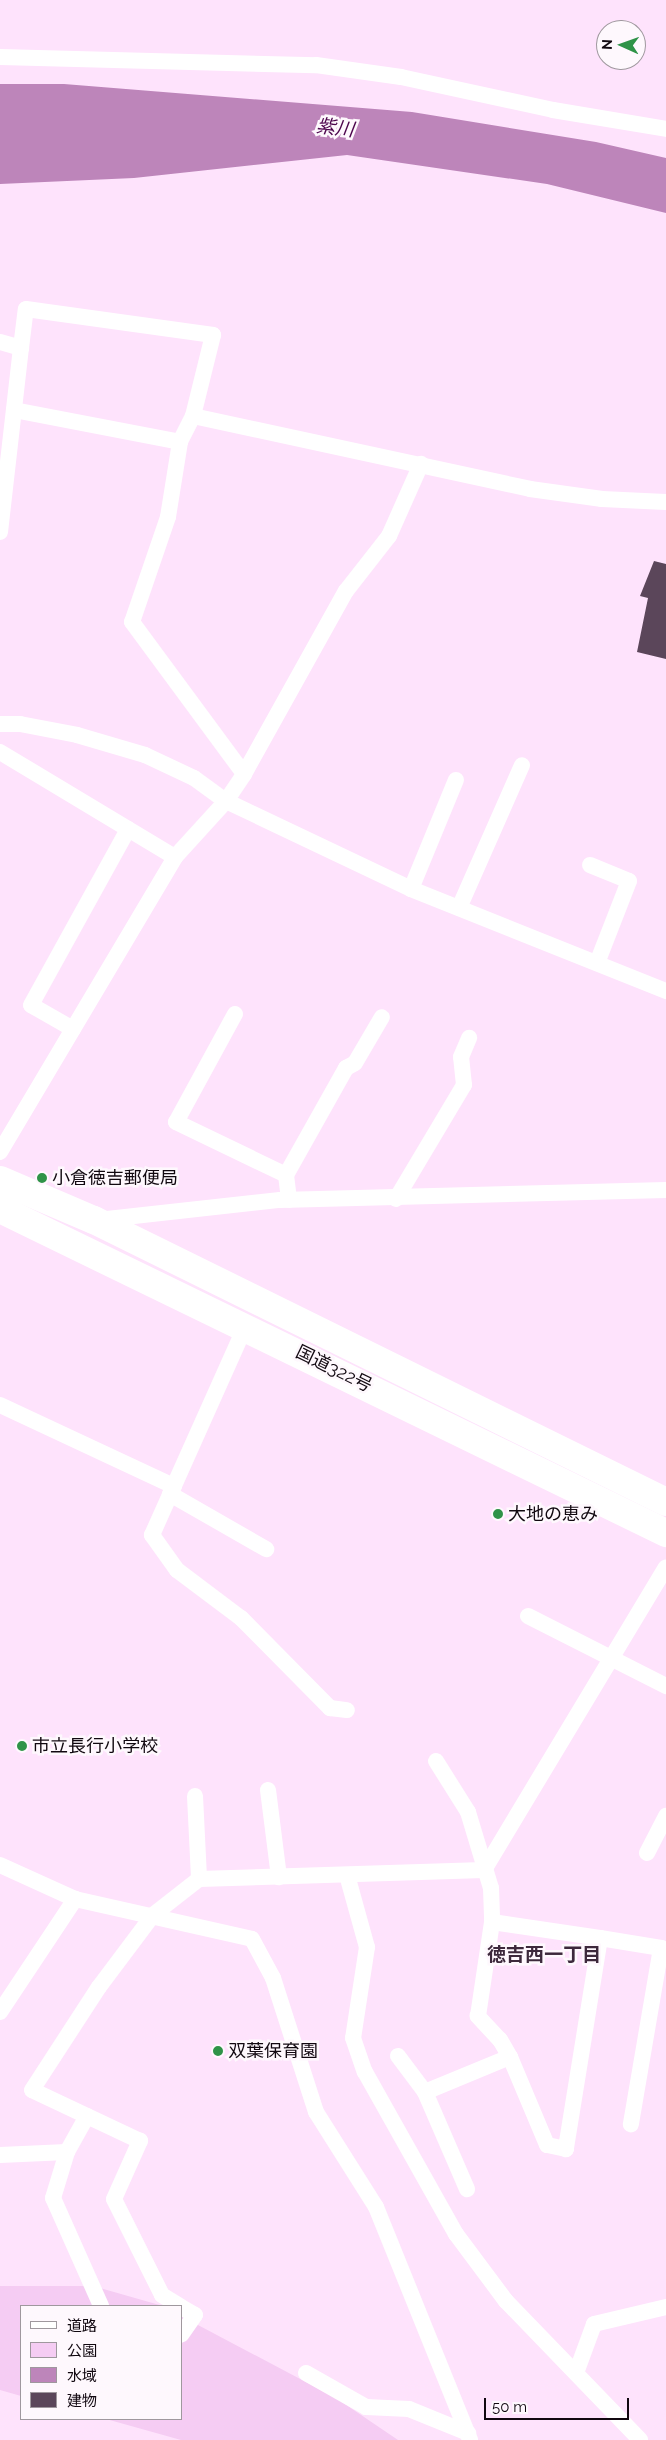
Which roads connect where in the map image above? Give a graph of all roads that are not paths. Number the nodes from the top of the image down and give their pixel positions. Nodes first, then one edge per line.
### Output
1 (0, 57) edge
2 (666, 129) edge
3 (0, 342) edge
4 (21, 348) junction
5 (193, 416) junction
6 (9, 420) edge
7 (180, 442) junction
8 (421, 464) junction
9 (666, 502) edge
10 (0, 532) edge
11 (0, 724) edge
12 (0, 752) edge
13 (522, 765) dead end
14 (244, 774) junction
15 (456, 780) dead end
16 (226, 801) junction
17 (128, 829) junction
18 (175, 858) junction
19 (590, 865) dead end
20 (411, 889) junction
21 (459, 908) junction
22 (597, 963) junction
23 (666, 991) edge
24 (235, 1014) dead end
25 (382, 1017) dead end
26 (73, 1029) junction
27 (468, 1038) dead end
28 (0, 1152) edge
29 (286, 1175) junction
30 (0, 1180) edge
31 (666, 1190) edge
32 (396, 1199) junction
33 (289, 1200) junction
34 (0, 1209) edge
35 (94, 1220) junction
36 (245, 1327) junction
37 (0, 1405) edge
38 (172, 1490) junction
39 (666, 1502) edge
40 (666, 1533) edge
41 (266, 1549) dead end
42 (666, 1567) edge
43 (528, 1616) dead end
44 (610, 1658) junction
45 (666, 1686) edge
46 (347, 1710) dead end
47 (436, 1762) dead end
48 (268, 1790) dead end
49 (195, 1796) dead end
50 (666, 1816) edge
51 (647, 1853) dead end
52 (0, 1865) edge
53 (484, 1870) junction
54 (347, 1875) junction
55 (279, 1876) junction
56 (199, 1879) junction
57 (75, 1899) junction
58 (153, 1916) junction
59 (492, 1922) junction
60 (600, 1938) junction
61 (0, 2012) edge
62 (398, 2056) dead end
63 (510, 2057) junction
64 (425, 2092) junction
65 (87, 2116) junction
66 (631, 2124) dead end
67 (67, 2152) junction
68 (0, 2155) edge
69 (467, 2189) dead end
70 (101, 2305) edge
71 (179, 2305) edge
72 (182, 2307) edge
73 (666, 2307) edge
74 (182, 2334) edge
75 (306, 2374) dead end
76 (576, 2374) junction
77 (469, 2436) edge
78 (640, 2440) edge

1 - 2 street
3 - 4 street
4 - 5 street
4 - 6 street
5 - 7 street
5 - 8 street
6 - 7 street
6 - 10 street
7 - 14 street
8 - 9 street
8 - 14 street
11 - 16 street
12 - 17 street
13 - 21 street
14 - 16 street
15 - 20 street
16 - 18 street
16 - 20 street
17 - 18 street
17 - 26 street
18 - 26 street
19 - 22 street
20 - 21 street
21 - 22 street
22 - 23 street
24 - 29 street
25 - 29 street
26 - 28 street
27 - 32 street
29 - 33 street
30 - 35 highway, 国道322号
31 - 32 street
32 - 33 street
33 - 35 street
34 - 36 highway, 国道322号
35 - 39 highway, 国道322号
36 - 38 street
36 - 40 highway, 国道322号
37 - 38 street
38 - 41 street
38 - 46 street
42 - 44 street
43 - 44 street
44 - 45 street
44 - 53 street
47 - 53 street
48 - 55 street
49 - 56 street
50 - 51 street
52 - 57 street
53 - 54 street
53 - 59 street
54 - 55 street
54 - 76 street
55 - 56 street
56 - 58 street
57 - 58 street
57 - 61 street
58 - 65 street
58 - 77 street
59 - 60 street
59 - 63 street
60 - 63 street
60 - 66 street
62 - 64 street
63 - 64 street
64 - 69 street
65 - 67 street
65 - 71 street
67 - 68 street
67 - 70 street
72 - 74 street
73 - 76 street
75 - 77 street
76 - 78 street

